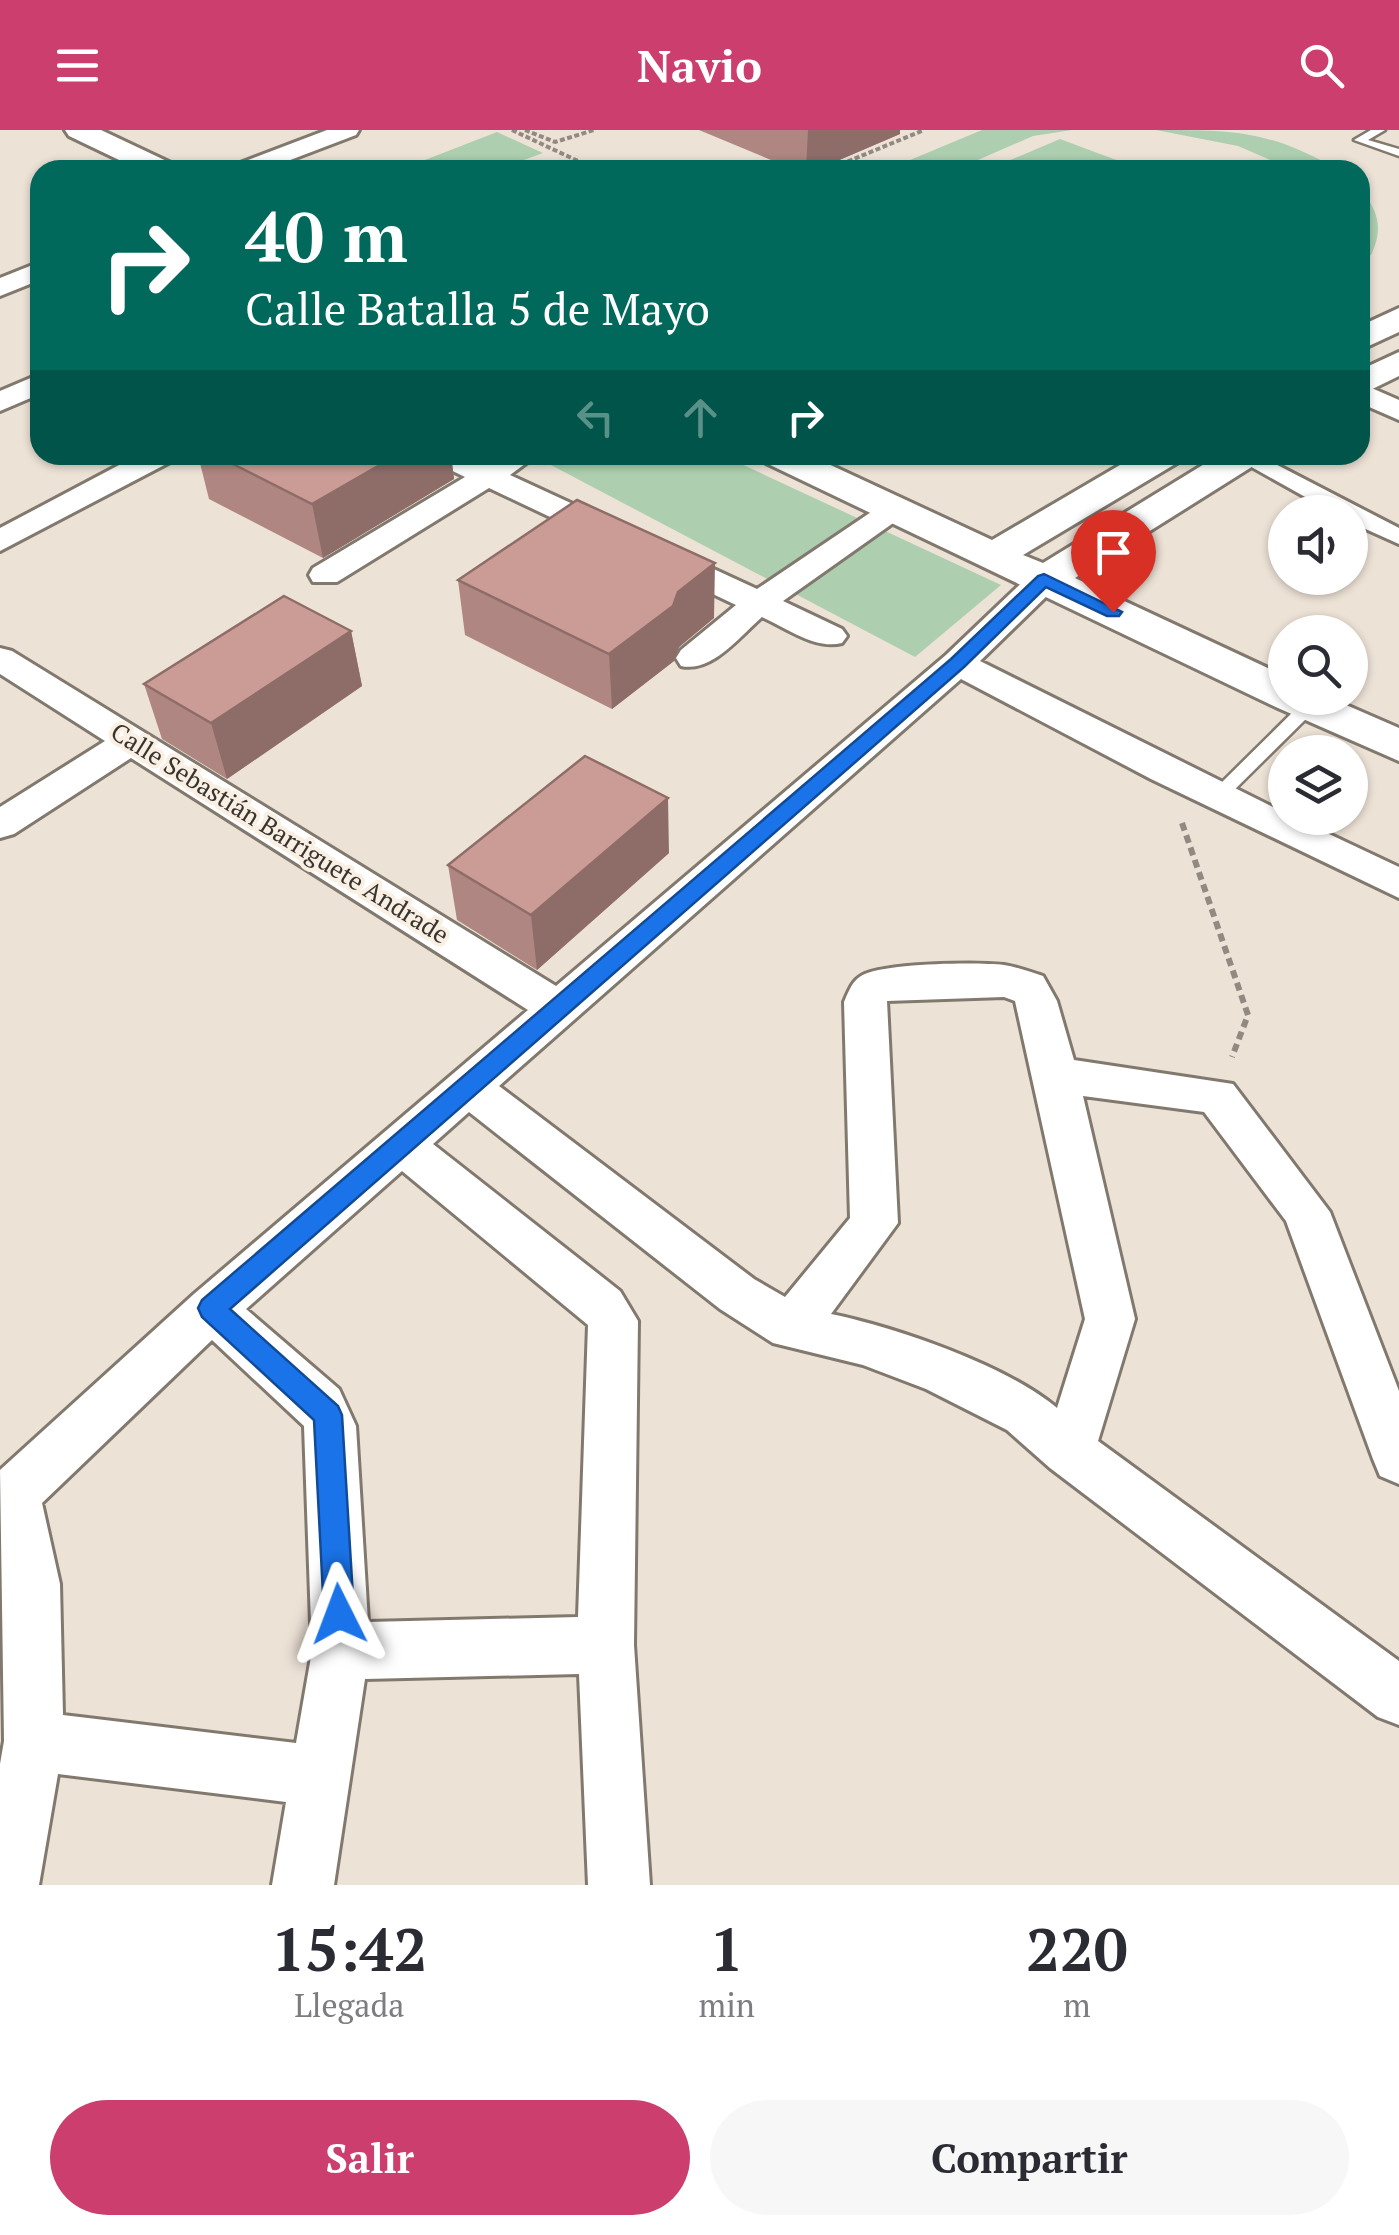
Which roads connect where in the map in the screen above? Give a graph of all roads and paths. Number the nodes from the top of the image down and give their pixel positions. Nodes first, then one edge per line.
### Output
1 (82, 130) edge
2 (348, 130) edge
3 (518, 130) edge
4 (594, 130) edge
5 (924, 130) edge
6 (1380, 130) edge
7 (1399, 152) edge
8 (143, 160) edge
9 (270, 160) edge
10 (577, 160) edge
11 (850, 160) edge
12 (30, 274) edge
13 (0, 288) edge
14 (1398, 319) edge
15 (1370, 334) edge
16 (1399, 362) edge
17 (1370, 378) edge
18 (30, 388) edge
19 (1370, 397) edge
20 (0, 402) edge
21 (1399, 411) edge
22 (142, 465) edge
23 (463, 465) edge
24 (506, 465) edge
25 (801, 465) edge
26 (1147, 465) edge
27 (1229, 465) edge
28 (1261, 465) edge
29 (486, 477) junction
30 (1317, 495) edge
31 (897, 509) junction
32 (1368, 522) edge
33 (1399, 537) edge
34 (0, 541) edge
35 (996, 554) junction
36 (325, 575) dead end
37 (1044, 580) junction
38 (760, 602) junction
39 (830, 636) dead end
40 (693, 658) dead end
41 (0, 660) edge
42 (958, 663) junction
43 (1268, 686) edge
44 (1283, 715) edge
45 (1331, 715) edge
46 (133, 740) junction
47 (1399, 746) edge
48 (1164, 770) junction
49 (1218, 796) junction
50 (0, 824) edge
51 (1399, 884) edge
52 (559, 1008) junction
53 (1056, 1075) junction
54 (469, 1087) junction
55 (1217, 1096) junction
56 (401, 1144) junction
57 (211, 1308) junction
58 (791, 1326) junction
59 (1069, 1451) junction
60 (1399, 1460) edge
61 (6, 1500) edge
62 (606, 1645) junction
63 (341, 1651) junction
64 (1399, 1696) edge
65 (34, 1741) junction
66 (320, 1776) junction
67 (8, 1885) edge
68 (303, 1885) edge
69 (619, 1885) edge

1 - 8 street
2 - 9 street
3 - 4 path
3 - 10 path
5 - 11 path
6 - 7 lane
12 - 13 street
14 - 15 street
16 - 17 street
18 - 20 street
19 - 21 street
22 - 34 street
23 - 29 street
24 - 29 street
25 - 31 street
26 - 35 street
27 - 37 street
28 - 30 street
29 - 36 street
29 - 38 street
31 - 35 street
31 - 38 street
32 - 33 street
35 - 37 street
37 - 42 street
37 - 43 street
38 - 39 street
38 - 40 street
41 - 46 street, Calle Sebastián Barriguete Andrade
42 - 48 street
42 - 52 street
44 - 49 lane
45 - 47 street
46 - 50 street
46 - 52 street, Calle Sebastián Barriguete Andrade
48 - 49 street
48 - 55 path
49 - 51 street
52 - 54 street
53 - 55 street
53 - 58 street
53 - 59 street
54 - 56 street
54 - 58 street
55 - 60 street
56 - 57 street
56 - 62 street
57 - 61 street
57 - 63 street
58 - 59 street
59 - 64 street
61 - 65 street
62 - 63 street
62 - 69 street
63 - 66 street
65 - 66 street
65 - 67 street
66 - 68 street

